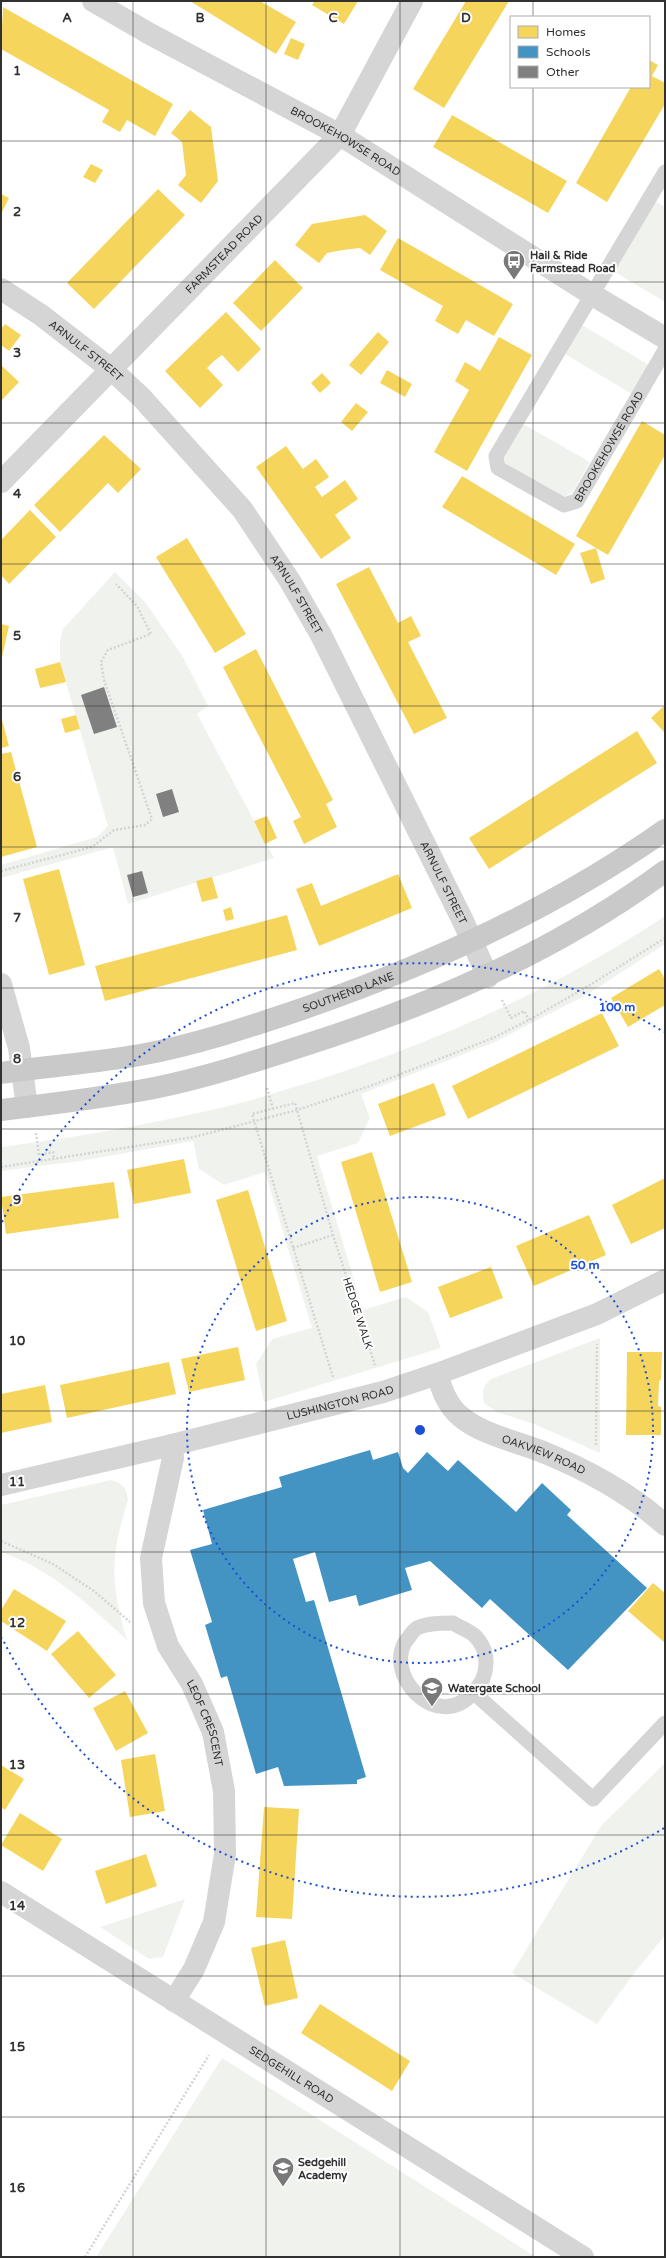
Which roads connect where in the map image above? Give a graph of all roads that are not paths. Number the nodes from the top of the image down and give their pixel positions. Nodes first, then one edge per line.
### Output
1 (93, 1) edge
2 (412, 1) edge
3 (340, 135) junction
4 (665, 172) edge
5 (1, 289) edge
6 (591, 294) junction
7 (665, 338) edge
8 (665, 350) edge
9 (112, 370) junction
10 (1, 482) edge
11 (665, 830) edge
12 (665, 871) edge
13 (473, 942) junction
14 (488, 977) junction
15 (1, 984) edge
16 (11, 1071) edge
17 (27, 1107) junction
18 (1, 1110) edge
19 (665, 1280) edge
20 (436, 1374) junction
21 (172, 1445) junction
22 (1, 1485) edge
23 (665, 1525) edge
24 (474, 1693) junction
25 (665, 1723) edge
26 (2, 1895) edge
27 (174, 2000) junction
28 (583, 2257) edge

1 - 3 street, BROOKEHOWSE ROAD
2 - 3 street, FARMSTEAD ROAD
3 - 6 street, BROOKEHOWSE ROAD
3 - 9 street, FARMSTEAD ROAD
4 - 6 lane, BROOKEHOWSE ROAD
5 - 9 street, ARNULF STREET
6 - 7 street, BROOKEHOWSE ROAD
6 - 8 lane, BROOKEHOWSE ROAD
9 - 10 street, FARMSTEAD ROAD
9 - 13 street, ARNULF STREET
11 - 13 main road, SOUTHEND LANE
12 - 14 main road
13 - 14 street, ARNULF STREET
13 - 16 main road, SOUTHEND LANE
14 - 17 main road
15 - 16 street
16 - 17 street
17 - 18 main road
19 - 20 street, LUSHINGTON ROAD
20 - 21 street, LUSHINGTON ROAD
20 - 23 street, OAKVIEW ROAD
21 - 22 street, LUSHINGTON ROAD
21 - 27 street, LEOF CRESCENT
24 - 24 lane
24 - 25 lane
26 - 27 street, SEDGEHILL ROAD
27 - 28 street, SEDGEHILL ROAD

